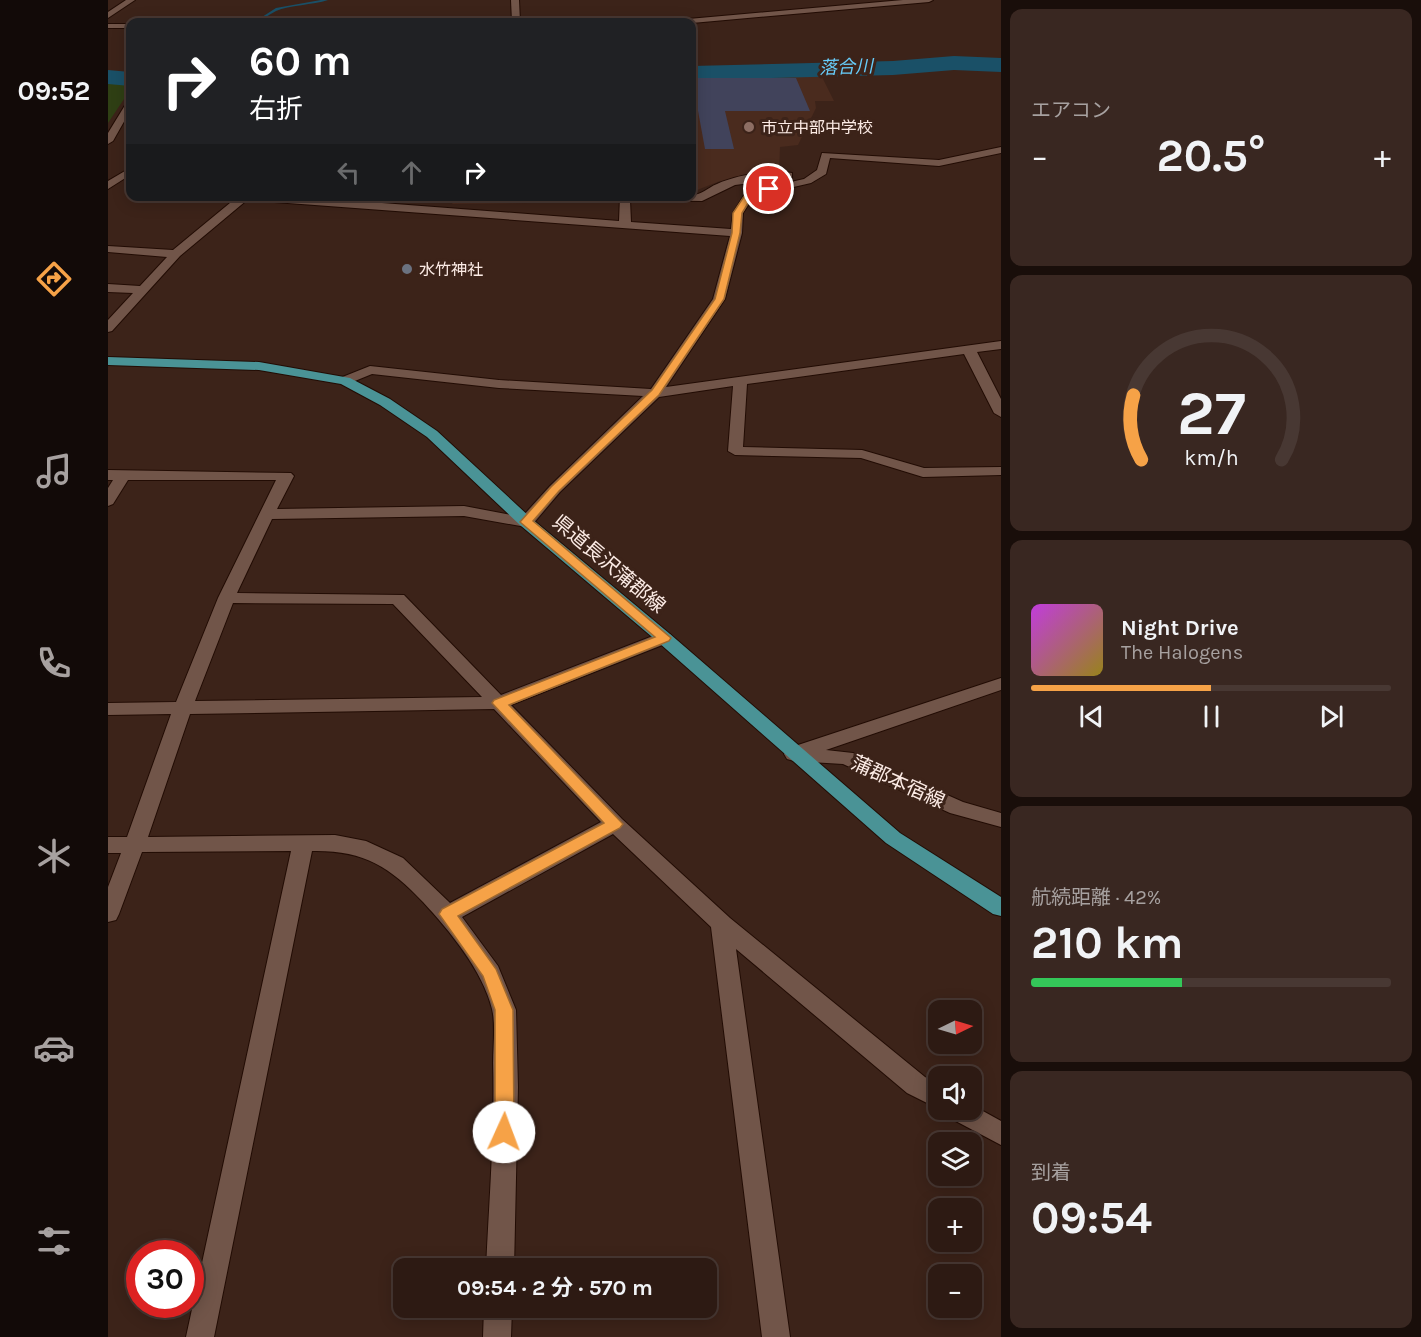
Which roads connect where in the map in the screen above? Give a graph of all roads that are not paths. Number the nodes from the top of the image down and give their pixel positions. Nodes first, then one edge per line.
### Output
1 (131, 0) edge
2 (515, 0) edge
3 (929, 0) edge
4 (110, 11) edge
5 (516, 18) edge
6 (696, 20) edge
7 (108, 26) edge
8 (126, 26) edge
9 (126, 111) edge
10 (108, 141) edge
11 (1001, 150) edge
12 (822, 172) junction
13 (126, 174) edge
14 (110, 184) edge
15 (126, 184) edge
16 (696, 198) edge
17 (240, 201) edge
18 (298, 201) edge
19 (437, 201) edge
20 (625, 201) edge
21 (432, 211) junction
22 (625, 225) junction
23 (736, 233) junction
24 (108, 249) edge
25 (176, 254) junction
26 (108, 288) edge
27 (143, 290) junction
28 (108, 328) edge
29 (1001, 345) edge
30 (969, 350) junction
31 (108, 361) edge
32 (345, 381) junction
33 (740, 381) junction
34 (655, 393) junction
35 (1001, 413) edge
36 (1001, 471) edge
37 (116, 475) edge
38 (108, 501) edge
39 (267, 514) junction
40 (526, 522) junction
41 (226, 598) junction
42 (664, 638) junction
43 (1001, 684) edge
44 (499, 703) junction
45 (183, 708) junction
46 (108, 709) edge
47 (794, 754) junction
48 (1001, 820) edge
49 (615, 824) junction
50 (303, 844) junction
51 (108, 845) edge
52 (136, 845) junction
53 (1001, 908) edge
54 (108, 914) edge
55 (448, 914) junction
56 (722, 924) junction
57 (928, 1092) edge
58 (973, 1120) edge
59 (999, 1138) edge
60 (500, 1258) edge
61 (498, 1318) edge
62 (200, 1337) edge
63 (497, 1337) edge
64 (776, 1337) edge

1 - 4 street
2 - 5 street
3 - 6 street
7 - 8 street
9 - 10 street
11 - 12 street
12 - 16 street
12 - 23 street
13 - 14 street
14 - 15 street
17 - 25 street
18 - 21 street
19 - 21 street
20 - 22 street
21 - 22 street
22 - 23 street
23 - 34 street
24 - 25 street
25 - 27 street
26 - 27 street
27 - 28 street
29 - 30 street
30 - 33 street
30 - 35 street
31 - 32 main road, 県道長沢蒲郡線
32 - 34 street
32 - 40 main road, 県道長沢蒲郡線
33 - 34 street
33 - 36 street
34 - 40 street
37 - 38 street
37 - 39 street
39 - 40 street
39 - 41 street
40 - 42 main road, 県道長沢蒲郡線
41 - 44 street
41 - 45 street
42 - 44 street
42 - 47 main road, 県道長沢蒲郡線
43 - 47 street
44 - 45 street
44 - 49 street
45 - 46 street
45 - 52 street
47 - 48 street, 蒲郡本宿線
47 - 53 main road, 県道長沢蒲郡線
49 - 55 street
49 - 56 street
50 - 52 street
50 - 55 street
50 - 62 street
51 - 52 street
52 - 54 street
55 - 60 street
56 - 57 street
56 - 64 street
58 - 59 street
61 - 63 street

